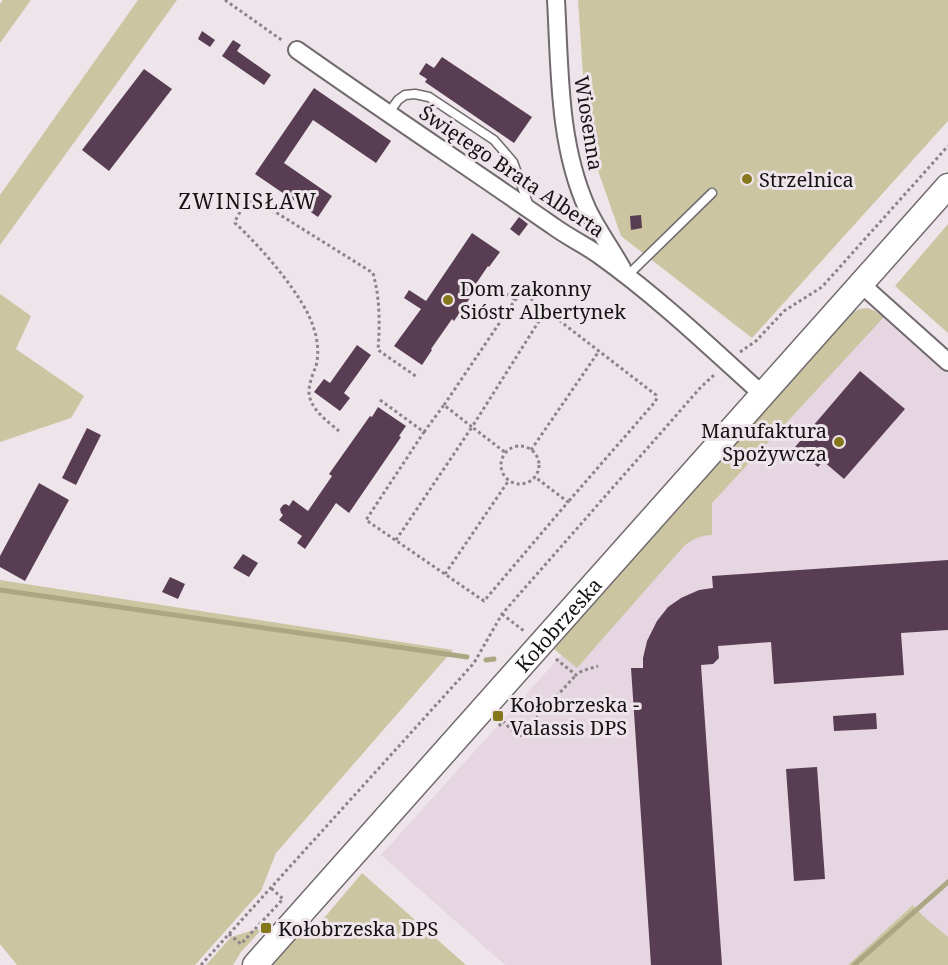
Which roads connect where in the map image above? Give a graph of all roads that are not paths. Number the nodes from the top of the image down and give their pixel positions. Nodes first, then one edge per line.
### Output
1 (556, 0) edge
2 (297, 50) road end
3 (388, 114) junction
4 (948, 186) edge
5 (712, 193) dead end
6 (531, 210) junction
7 (627, 276) junction
8 (861, 284) junction
9 (948, 362) edge
10 (763, 395) junction
11 (255, 965) edge

1 - 7 street, Wiosenna
2 - 3 street, Świętego Brata Alberta
3 - 6 street, Świętego Brata Alberta
3 - 6 lane
4 - 8 main road, Kołobrzeska
5 - 7 lane
6 - 7 street, Świętego Brata Alberta
7 - 10 street, Świętego Brata Alberta
8 - 9 street
8 - 10 main road, Kołobrzeska
10 - 11 main road, Kołobrzeska

